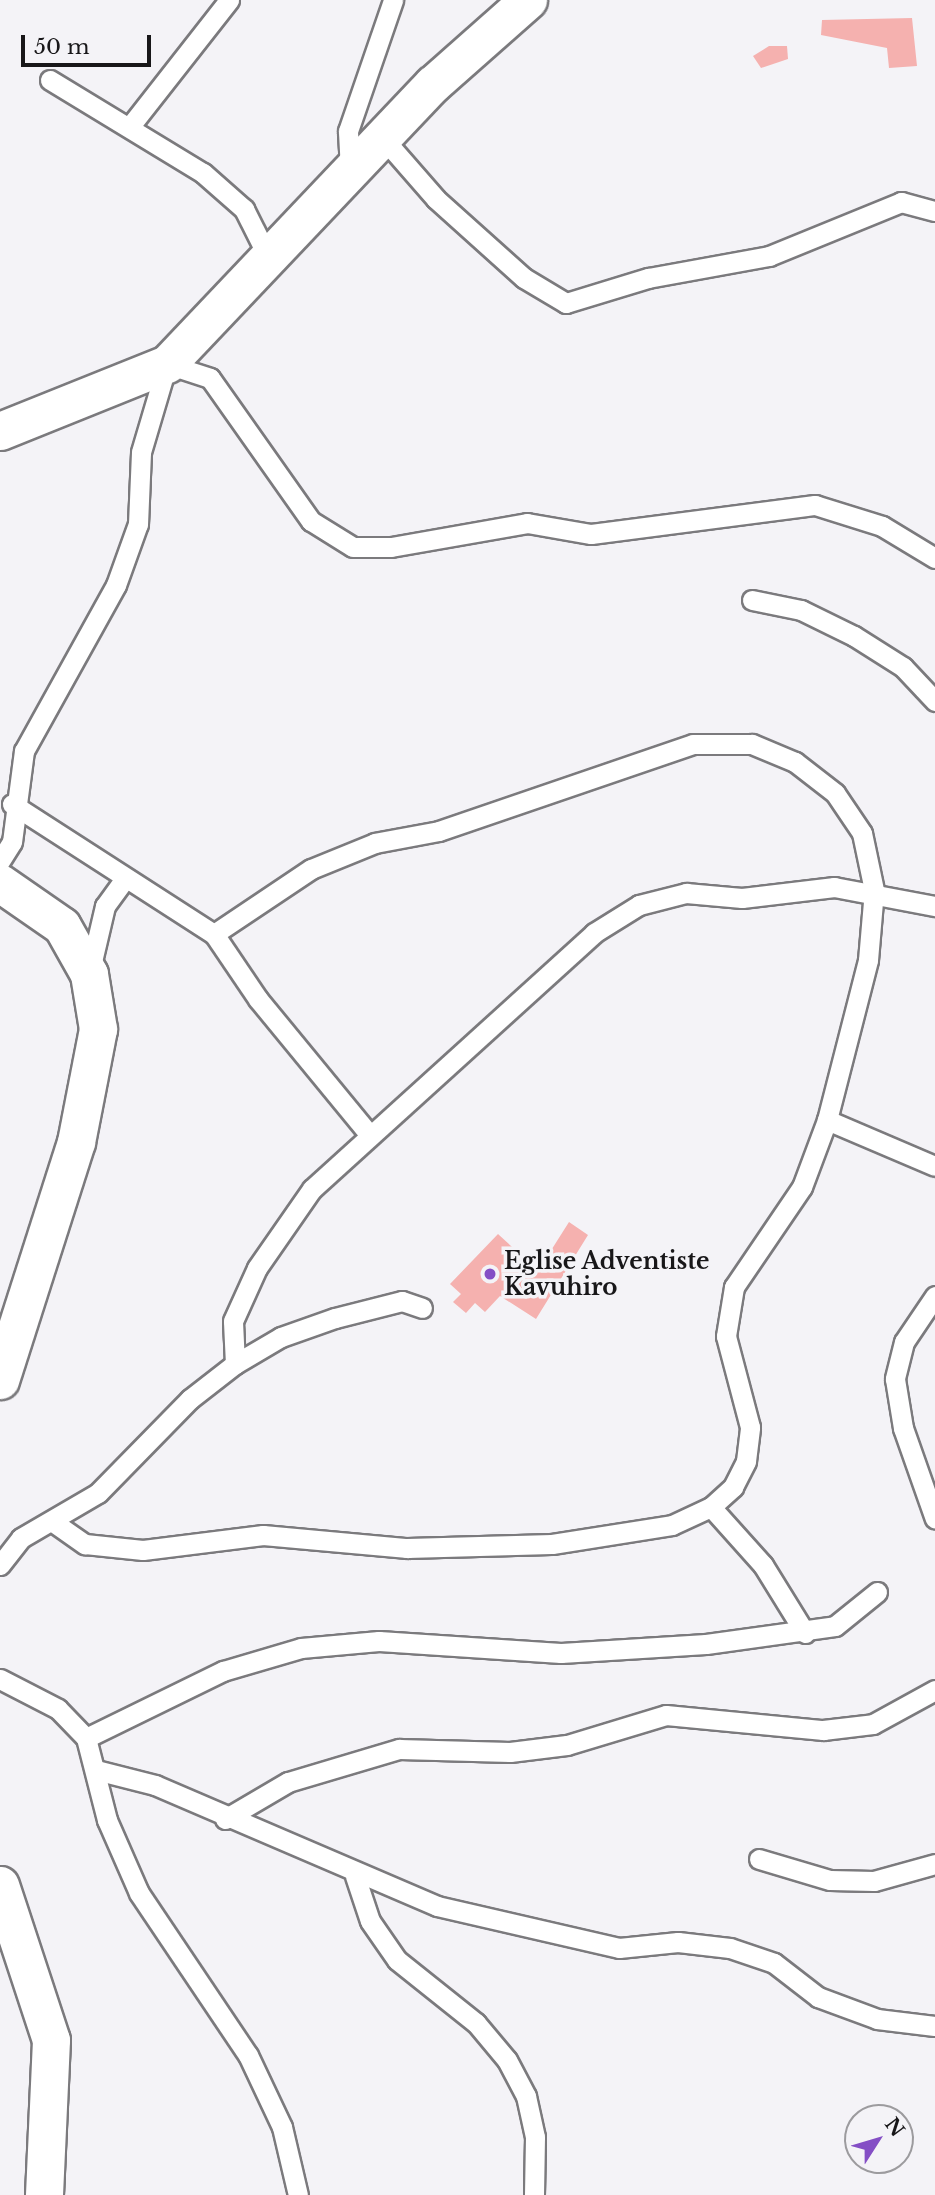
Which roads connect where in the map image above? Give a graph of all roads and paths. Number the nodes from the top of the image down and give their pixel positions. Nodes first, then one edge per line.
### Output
1 (229, 0) edge
2 (393, 0) edge
3 (528, 0) edge
4 (50, 80) dead end
5 (131, 125) junction
6 (382, 137) junction
7 (349, 170) junction
8 (935, 211) edge
9 (268, 255) junction
10 (167, 363) junction
11 (0, 431) edge
12 (935, 558) edge
13 (752, 600) dead end
14 (935, 701) edge
15 (12, 804) junction
16 (0, 861) edge
17 (124, 880) junction
18 (0, 883) edge
19 (874, 890) junction
20 (935, 906) edge
21 (214, 933) junction
22 (89, 974) junction
23 (827, 1120) junction
24 (368, 1133) junction
25 (935, 1166) edge
26 (935, 1296) edge
27 (422, 1308) dead end
28 (235, 1364) junction
29 (0, 1380) edge
30 (711, 1507) junction
31 (935, 1519) edge
32 (53, 1522) junction
33 (0, 1565) edge
34 (877, 1592) dead end
35 (805, 1633) junction
36 (0, 1679) edge
37 (935, 1690) edge
38 (86, 1738) junction
39 (96, 1770) junction
40 (225, 1819) junction
41 (758, 1859) dead end
42 (935, 1864) edge
43 (355, 1876) junction
44 (0, 1885) edge
45 (935, 2026) edge
46 (45, 2193) edge
47 (298, 2195) edge
48 (534, 2195) edge

1 - 5 street
2 - 7 street
3 - 6 highway
4 - 5 street
5 - 9 street
6 - 7 highway
6 - 8 street
7 - 9 highway
9 - 10 highway
10 - 11 highway
10 - 12 street
10 - 15 street
13 - 14 street
15 - 16 street
15 - 17 street
17 - 21 street
17 - 22 street
18 - 22 highway
19 - 20 street
19 - 21 street
19 - 23 street
19 - 24 street
21 - 24 street
22 - 29 highway
23 - 25 street
23 - 30 street
24 - 28 street
26 - 31 street
27 - 28 street
28 - 32 street
30 - 32 street
30 - 35 street
32 - 33 street
34 - 35 street
35 - 38 street
36 - 38 street
37 - 40 street
38 - 39 street
39 - 40 street
39 - 47 street
40 - 43 street
41 - 42 street
43 - 45 street
43 - 48 street
44 - 46 highway

